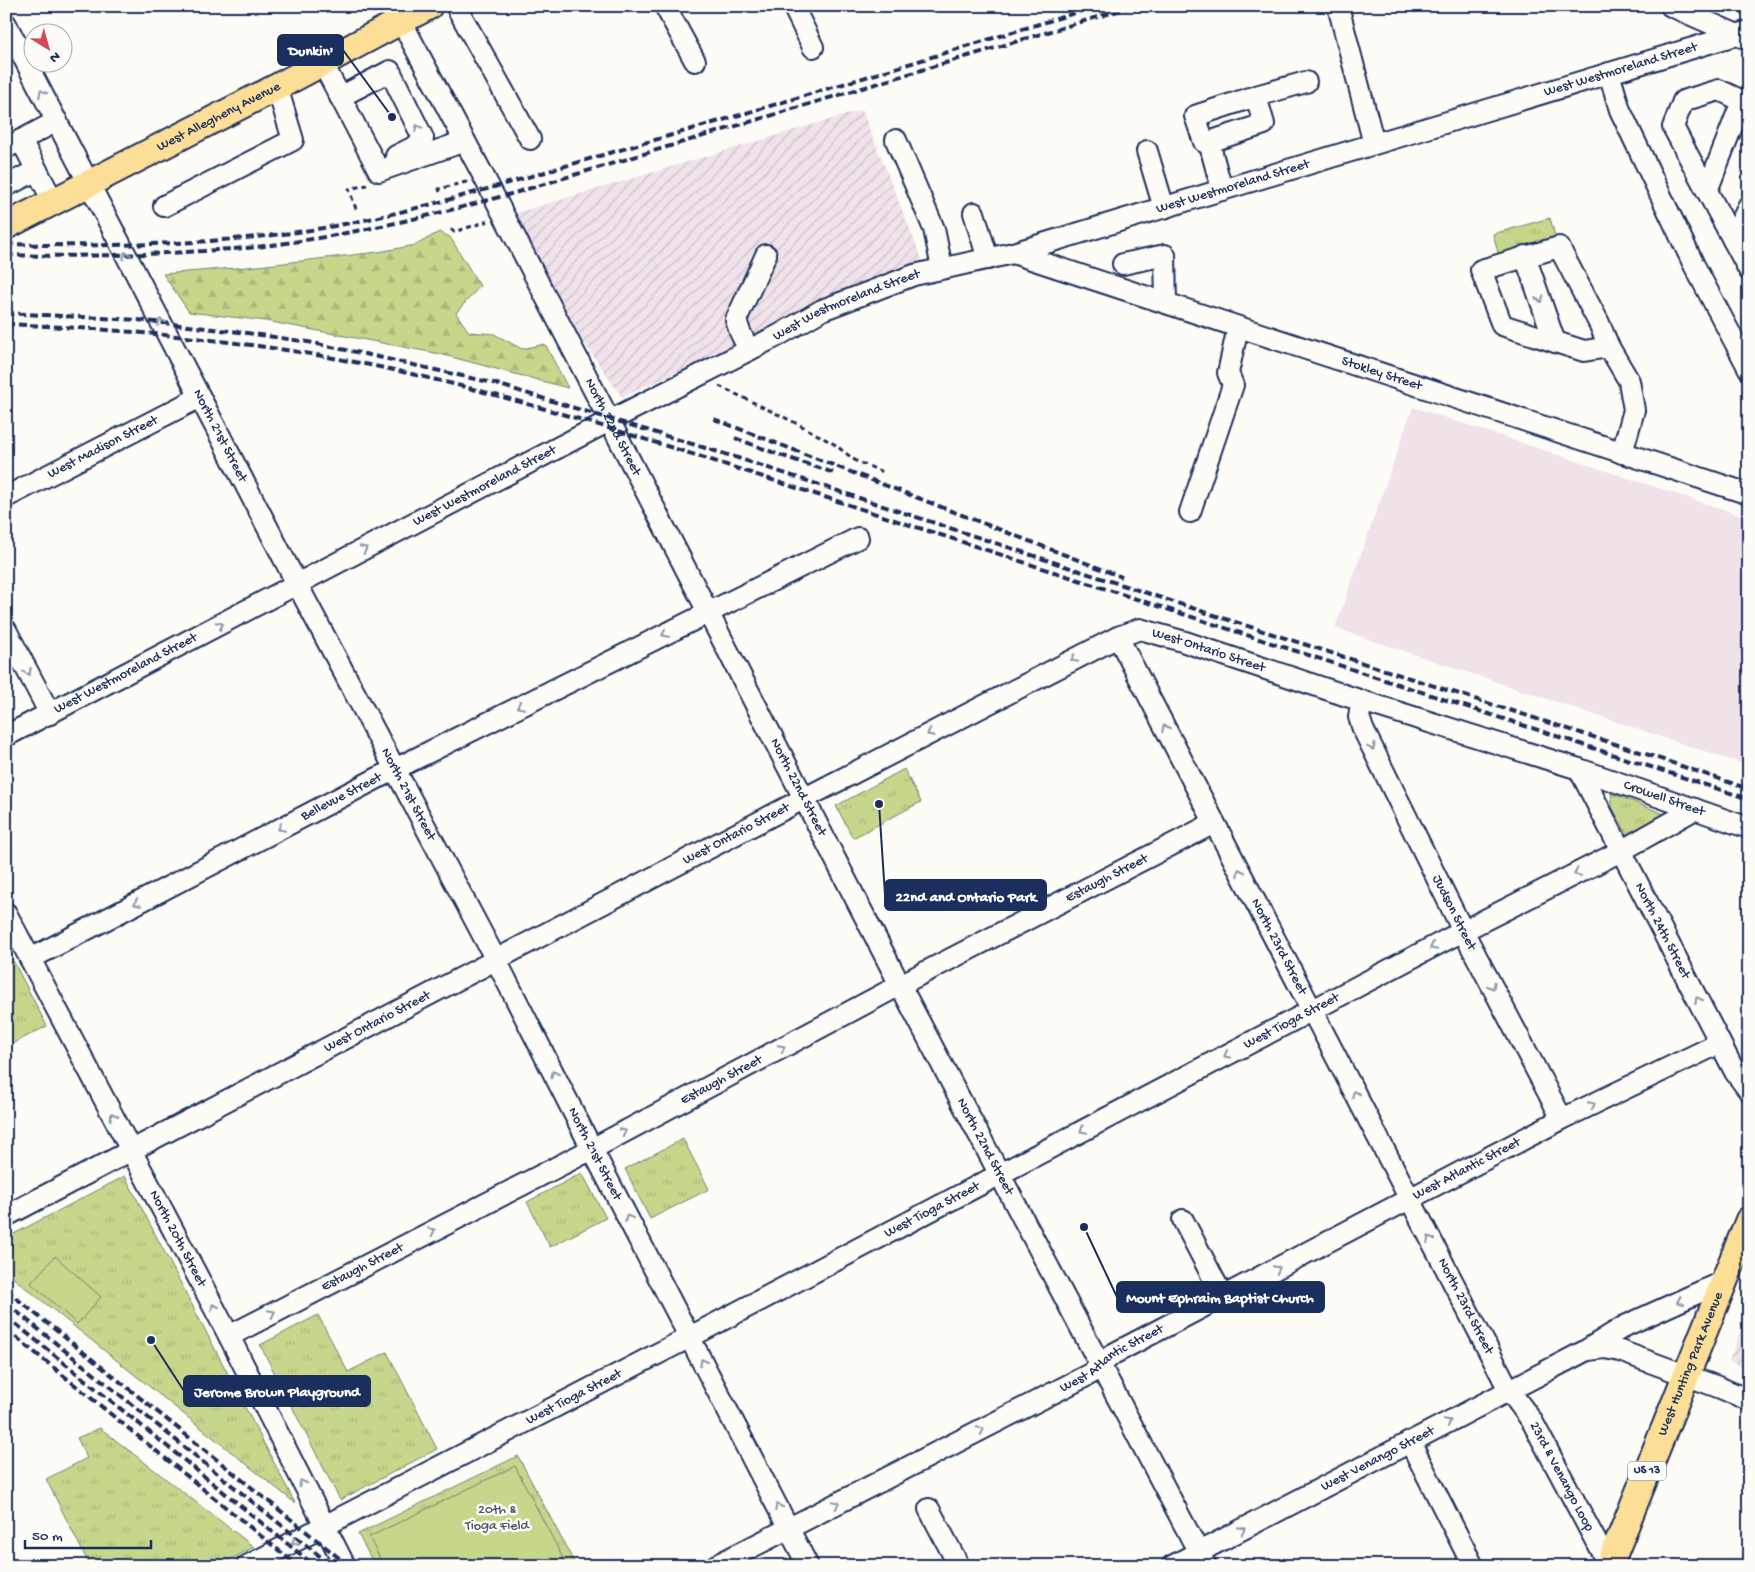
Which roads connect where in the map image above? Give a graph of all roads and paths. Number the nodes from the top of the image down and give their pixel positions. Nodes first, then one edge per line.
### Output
1 (429, 6) edge
2 (456, 6) edge
3 (665, 6) edge
4 (793, 6) edge
5 (1338, 6) edge
6 (1670, 6) edge
7 (396, 14) edge
8 (6, 24) edge
9 (1745, 35) edge
10 (813, 48) dead end
11 (322, 62) junction
12 (694, 62) dead end
13 (1609, 73) junction
14 (1306, 82) dead end
15 (277, 87) junction
16 (1256, 96) junction
17 (340, 97) junction
18 (1745, 103) edge
19 (57, 122) junction
20 (530, 139) dead end
21 (896, 140) dead end
22 (465, 141) junction
23 (1209, 142) junction
24 (14, 144) edge
25 (1374, 144) junction
26 (1146, 151) dead end
27 (377, 166) junction
28 (37, 170) junction
29 (466, 182) dead end
30 (88, 183) junction
31 (6, 186) edge
32 (366, 186) dead end
33 (1222, 190) junction
34 (1707, 191) junction
35 (440, 192) dead end
36 (53, 202) junction
37 (1749, 205) edge
38 (164, 206) dead end
39 (1164, 208) junction
40 (356, 209) dead end
41 (974, 213) dead end
42 (482, 223) dead end
43 (6, 226) edge
44 (451, 229) dead end
45 (1733, 240) junction
46 (1013, 253) junction
47 (766, 255) dead end
48 (1525, 256) junction
49 (988, 259) junction
50 (1123, 264) dead end
51 (942, 268) junction
52 (1749, 270) edge
53 (1166, 304) junction
54 (1238, 327) junction
55 (1555, 342) junction
56 (1609, 347) junction
57 (749, 350) junction
58 (1749, 369) edge
59 (702, 374) junction
60 (200, 397) junction
61 (609, 421) junction
62 (1622, 452) junction
63 (882, 472) dead end
64 (1749, 494) edge
65 (6, 497) edge
66 (1190, 512) dead end
67 (858, 538) dead end
68 (297, 584) junction
69 (709, 612) junction
70 (6, 630) edge
71 (1118, 637) junction
72 (1362, 701) junction
73 (50, 714) junction
74 (6, 736) edge
75 (395, 769) junction
76 (1579, 769) junction
77 (805, 798) junction
78 (1694, 809) junction
79 (1214, 823) junction
80 (1749, 828) edge
81 (1621, 851) junction
82 (6, 913) edge
83 (1463, 931) junction
84 (30, 959) junction
85 (496, 960) junction
86 (900, 985) junction
87 (1312, 1011) junction
88 (1720, 1043) junction
89 (1749, 1091) edge
90 (1562, 1119) junction
91 (592, 1149) junction
92 (131, 1150) junction
93 (1000, 1174) junction
94 (1410, 1200) junction
95 (6, 1216) edge
96 (1183, 1220) dead end
97 (1749, 1220) edge
98 (1724, 1281) junction
99 (1223, 1296) junction
100 (229, 1336) junction
101 (690, 1337) junction
102 (1585, 1351) junction
103 (1101, 1365) junction
104 (1685, 1376) junction
105 (1509, 1390) junction
106 (1749, 1400) edge
107 (1410, 1442) junction
108 (929, 1509) dead end
109 (324, 1527) junction
110 (789, 1529) junction
111 (1202, 1559) edge
112 (248, 1566) edge
113 (345, 1566) edge
114 (715, 1566) edge
115 (808, 1566) edge
116 (959, 1566) edge
117 (1172, 1566) edge
118 (1474, 1566) edge
119 (1609, 1566) edge

1 - 7 main road, West Allegheny Avenue
2 - 20 street
3 - 12 street
4 - 10 street
5 - 25 street
6 - 9 street
7 - 11 main road, West Allegheny Avenue
7 - 22 street, North 22nd Street
19 -> 8 street, North 21st Street
9 - 13 street, West Westmoreland Street
11 - 15 main road, West Allegheny Avenue
11 - 17 street
13 - 25 street, West Westmoreland Street
13 - 58 street
14 - 16 street
15 - 30 main road, West Allegheny Avenue
15 - 38 street
16 - 23 street
16 - 23 street
17 - 27 street
27 -> 17 street
18 - 34 street
18 - 34 street
19 - 24 street
19 - 30 street, North 21st Street
21 - 51 street
22 - 27 street
22 - 61 street, North 22nd Street
23 - 33 street
24 - 28 street
25 - 33 street, West Westmoreland Street
26 - 39 street
28 - 31 street
28 - 36 street
29 - 35 path
30 - 36 main road, West Allegheny Avenue
60 -> 30 street, North 21st Street
32 - 40 path
33 - 39 street, West Westmoreland Street
34 - 45 street
36 - 43 main road, West Allegheny Avenue
37 - 45 street
39 - 46 street, West Westmoreland Street
41 - 49 street
42 - 44 path
45 - 52 street
46 - 49 street, West Westmoreland Street
46 - 53 street, Stokley Street
47 - 57 street
48 -> 55 street
48 - 55 street
48 - 56 street
49 - 51 street, West Westmoreland Street
50 - 53 street
51 - 57 street, West Westmoreland Street
53 - 54 street, Stokley Street
54 - 62 street, Stokley Street
54 - 66 street
55 - 56 street
56 - 62 street
57 - 59 street, West Westmoreland Street
59 - 61 street, West Westmoreland Street
59 - 63 path
60 - 65 street, West Madison Street
60 - 68 street, North 21st Street
68 -> 61 street, West Westmoreland Street
61 - 69 street, North 22nd Street
62 - 64 street, Stokley Street
67 - 69 street, Bellevue Street
73 -> 68 street, West Westmoreland Street
68 - 75 street, North 21st Street
69 -> 75 street, Bellevue Street
69 - 77 street, North 22nd Street
70 -> 73 street
71 - 72 street, West Ontario Street
71 -> 77 street, West Ontario Street
79 -> 71 street, North 23rd Street
72 - 76 street, West Ontario Street
72 -> 83 street, Judson Street
73 - 74 street, West Westmoreland Street
75 -> 84 street, Bellevue Street
75 - 85 street, North 21st Street
76 - 78 street, Crowell Street
76 - 81 street, North 24th Street
77 - 85 street, West Ontario Street
77 - 86 street, North 22nd Street
78 - 80 street, Crowell Street
78 - 81 street, West Tioga Street
79 - 86 street, Estaugh Street
87 -> 79 street, North 23rd Street
81 -> 83 street, West Tioga Street
88 -> 81 street, North 24th Street
82 - 84 street, North 20th Street
83 -> 87 street, West Tioga Street
83 -> 90 street, Judson Street
92 -> 84 street, North 20th Street
91 -> 85 street, North 21st Street
85 - 92 street, West Ontario Street
91 -> 86 street, Estaugh Street
86 - 93 street, North 22nd Street
87 -> 93 street, West Tioga Street
94 -> 87 street, North 23rd Street
88 - 89 street, North 24th Street
90 -> 88 street, West Atlantic Street
90 - 94 street, West Atlantic Street
100 -> 91 street, Estaugh Street
101 -> 91 street, North 21st Street
92 - 95 street, West Ontario Street
100 -> 92 street, North 20th Street
93 - 101 street, West Tioga Street
93 - 103 street, North 22nd Street
99 -> 94 street, West Atlantic Street
105 -> 94 street, North 23rd Street
96 - 99 street
97 - 98 main road, West Hunting Park Avenue / US 13
98 -> 102 street, West Venango Street
98 - 104 main road, West Hunting Park Avenue / US 13
99 - 103 street, West Atlantic Street
109 -> 100 street, North 20th Street
101 - 109 street, West Tioga Street
110 -> 101 street, North 21st Street
102 - 104 street, West Venango Street
102 - 105 street, West Venango Street
110 -> 103 street, West Atlantic Street
103 - 111 street, North 22nd Street
104 - 106 street, West Venango Street
104 - 119 main road, West Hunting Park Avenue / US 13
107 -> 105 street, West Venango Street
105 - 119 street, 23rd & Venango Loop
111 -> 107 street, West Venango Street
107 - 118 street
108 - 116 street
109 -> 112 street, West Tioga Street
109 - 113 street, North 20th Street
110 - 114 street, West Atlantic Street
110 - 115 street, North 21st Street
111 - 117 street, West Venango Street

